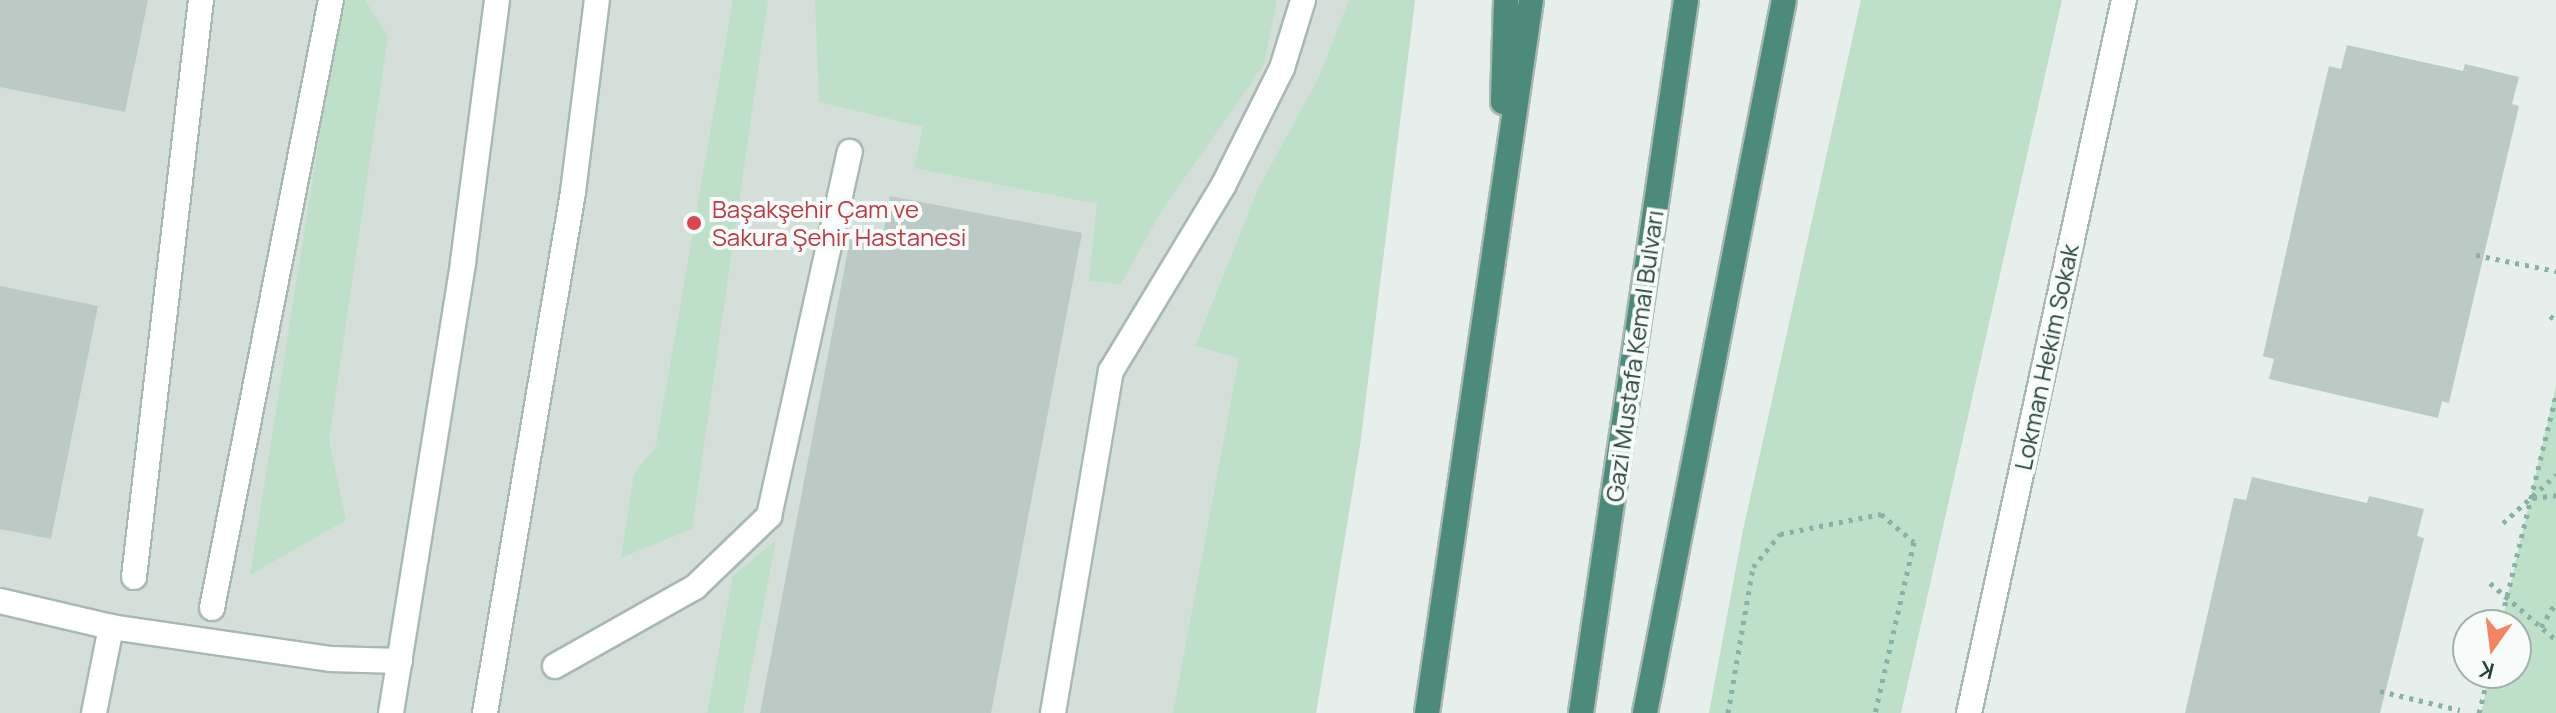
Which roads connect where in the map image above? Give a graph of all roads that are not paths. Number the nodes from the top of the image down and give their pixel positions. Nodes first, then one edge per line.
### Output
1 (201, 0) edge
2 (331, 0) edge
3 (497, 0) edge
4 (597, 0) edge
5 (1303, 0) edge
6 (1506, 0) edge
7 (1531, 0) edge
8 (1686, 0) edge
9 (1784, 0) edge
10 (2124, 0) edge
11 (850, 152) dead end
12 (1499, 216) junction
13 (134, 577) dead end
14 (0, 601) edge
15 (212, 608) dead end
16 (111, 627) junction
17 (400, 661) junction
18 (555, 666) dead end
19 (94, 713) edge
20 (391, 713) edge
21 (485, 713) edge
22 (1053, 713) edge
23 (1427, 713) edge
24 (1581, 713) edge
25 (1645, 713) edge
26 (1969, 713) edge

1 - 13 street
2 - 15 street
3 - 17 street
4 - 21 street
5 - 22 street
6 - 12 highway
7 - 12 highway
8 - 24 highway, Gazi Mustafa Kemal Bulvarı
9 - 25 highway
10 - 26 street, Lokman Hekim Sokak
11 - 18 street
12 - 23 highway
14 - 16 street
16 - 17 street
16 - 19 street
17 - 20 street

